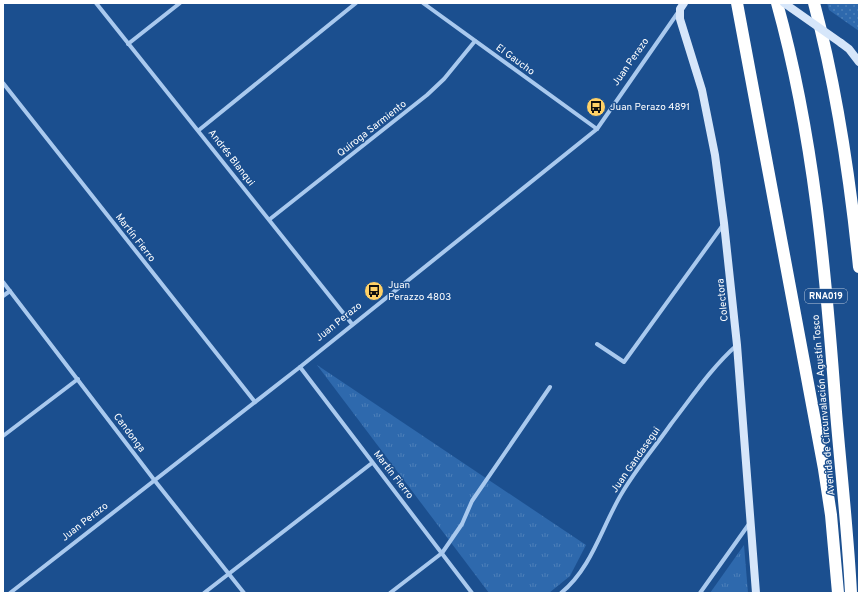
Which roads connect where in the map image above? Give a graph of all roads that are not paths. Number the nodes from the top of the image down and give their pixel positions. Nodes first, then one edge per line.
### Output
1 (96, 3) edge
2 (180, 3) edge
3 (356, 3) edge
4 (423, 3) edge
5 (737, 3) edge
6 (777, 3) edge
7 (784, 3) edge
8 (814, 3) edge
9 (682, 6) edge
10 (475, 41) junction
11 (128, 44) junction
12 (849, 49) junction
13 (859, 52) edge
14 (859, 62) edge
15 (3, 84) edge
16 (597, 129) junction
17 (199, 130) junction
18 (270, 219) junction
19 (724, 223) junction
20 (859, 267) edge
21 (3, 282) edge
22 (10, 291) junction
23 (3, 296) edge
24 (352, 324) junction
25 (597, 344) dead end
26 (737, 345) junction
27 (300, 368) junction
28 (78, 379) junction
29 (550, 387) dead end
30 (255, 402) junction
31 (3, 436) edge
32 (372, 463) junction
33 (155, 481) junction
34 (750, 522) junction
35 (442, 553) junction
36 (229, 574) junction
37 (10, 593) edge
38 (204, 593) edge
39 (244, 593) edge
40 (390, 593) edge
41 (472, 593) edge
42 (561, 593) edge
43 (700, 593) edge
44 (756, 593) edge
45 (838, 593) edge
46 (851, 593) edge

1 - 11 street, Andrés Blanqui
2 - 11 street
3 - 17 street
4 - 10 street, El Gaucho
5 - 45 highway
6 - 46 highway, Avenida de Circunvalación Agustín Tosco / RNA019
7 - 12 main road, bridge
8 - 20 highway
9 - 16 street, Juan Perazo
9 - 19 main road, Colectora
10 - 16 street, El Gaucho
10 - 18 street, Quiroga Sarmiento
11 - 17 street, Andrés Blanqui
12 - 13 main road
12 - 14 main road
15 - 30 street, Martín Fierro
16 - 24 street, Juan Perazo
17 - 18 street, Andrés Blanqui
18 - 24 street, Andrés Blanqui
19 - 25 street
19 - 26 main road, Colectora
21 - 22 street, Candonga
22 - 23 street
22 - 28 street, Candonga
24 - 27 street, Juan Perazo
26 - 34 main road, Colectora
26 - 42 street, Juan Gandasegui
27 - 30 street, Juan Perazo
27 - 32 street, Martín Fierro
28 - 31 street
28 - 33 street, Candonga
29 - 35 street
30 - 33 street, Juan Perazo
32 - 35 street, Martín Fierro
32 - 36 street
33 - 36 street, Candonga
33 - 37 street, Juan Perazo
34 - 43 street
34 - 44 main road, Colectora
35 - 40 street
35 - 41 street, Martín Fierro
36 - 38 street
36 - 39 street, Candonga

